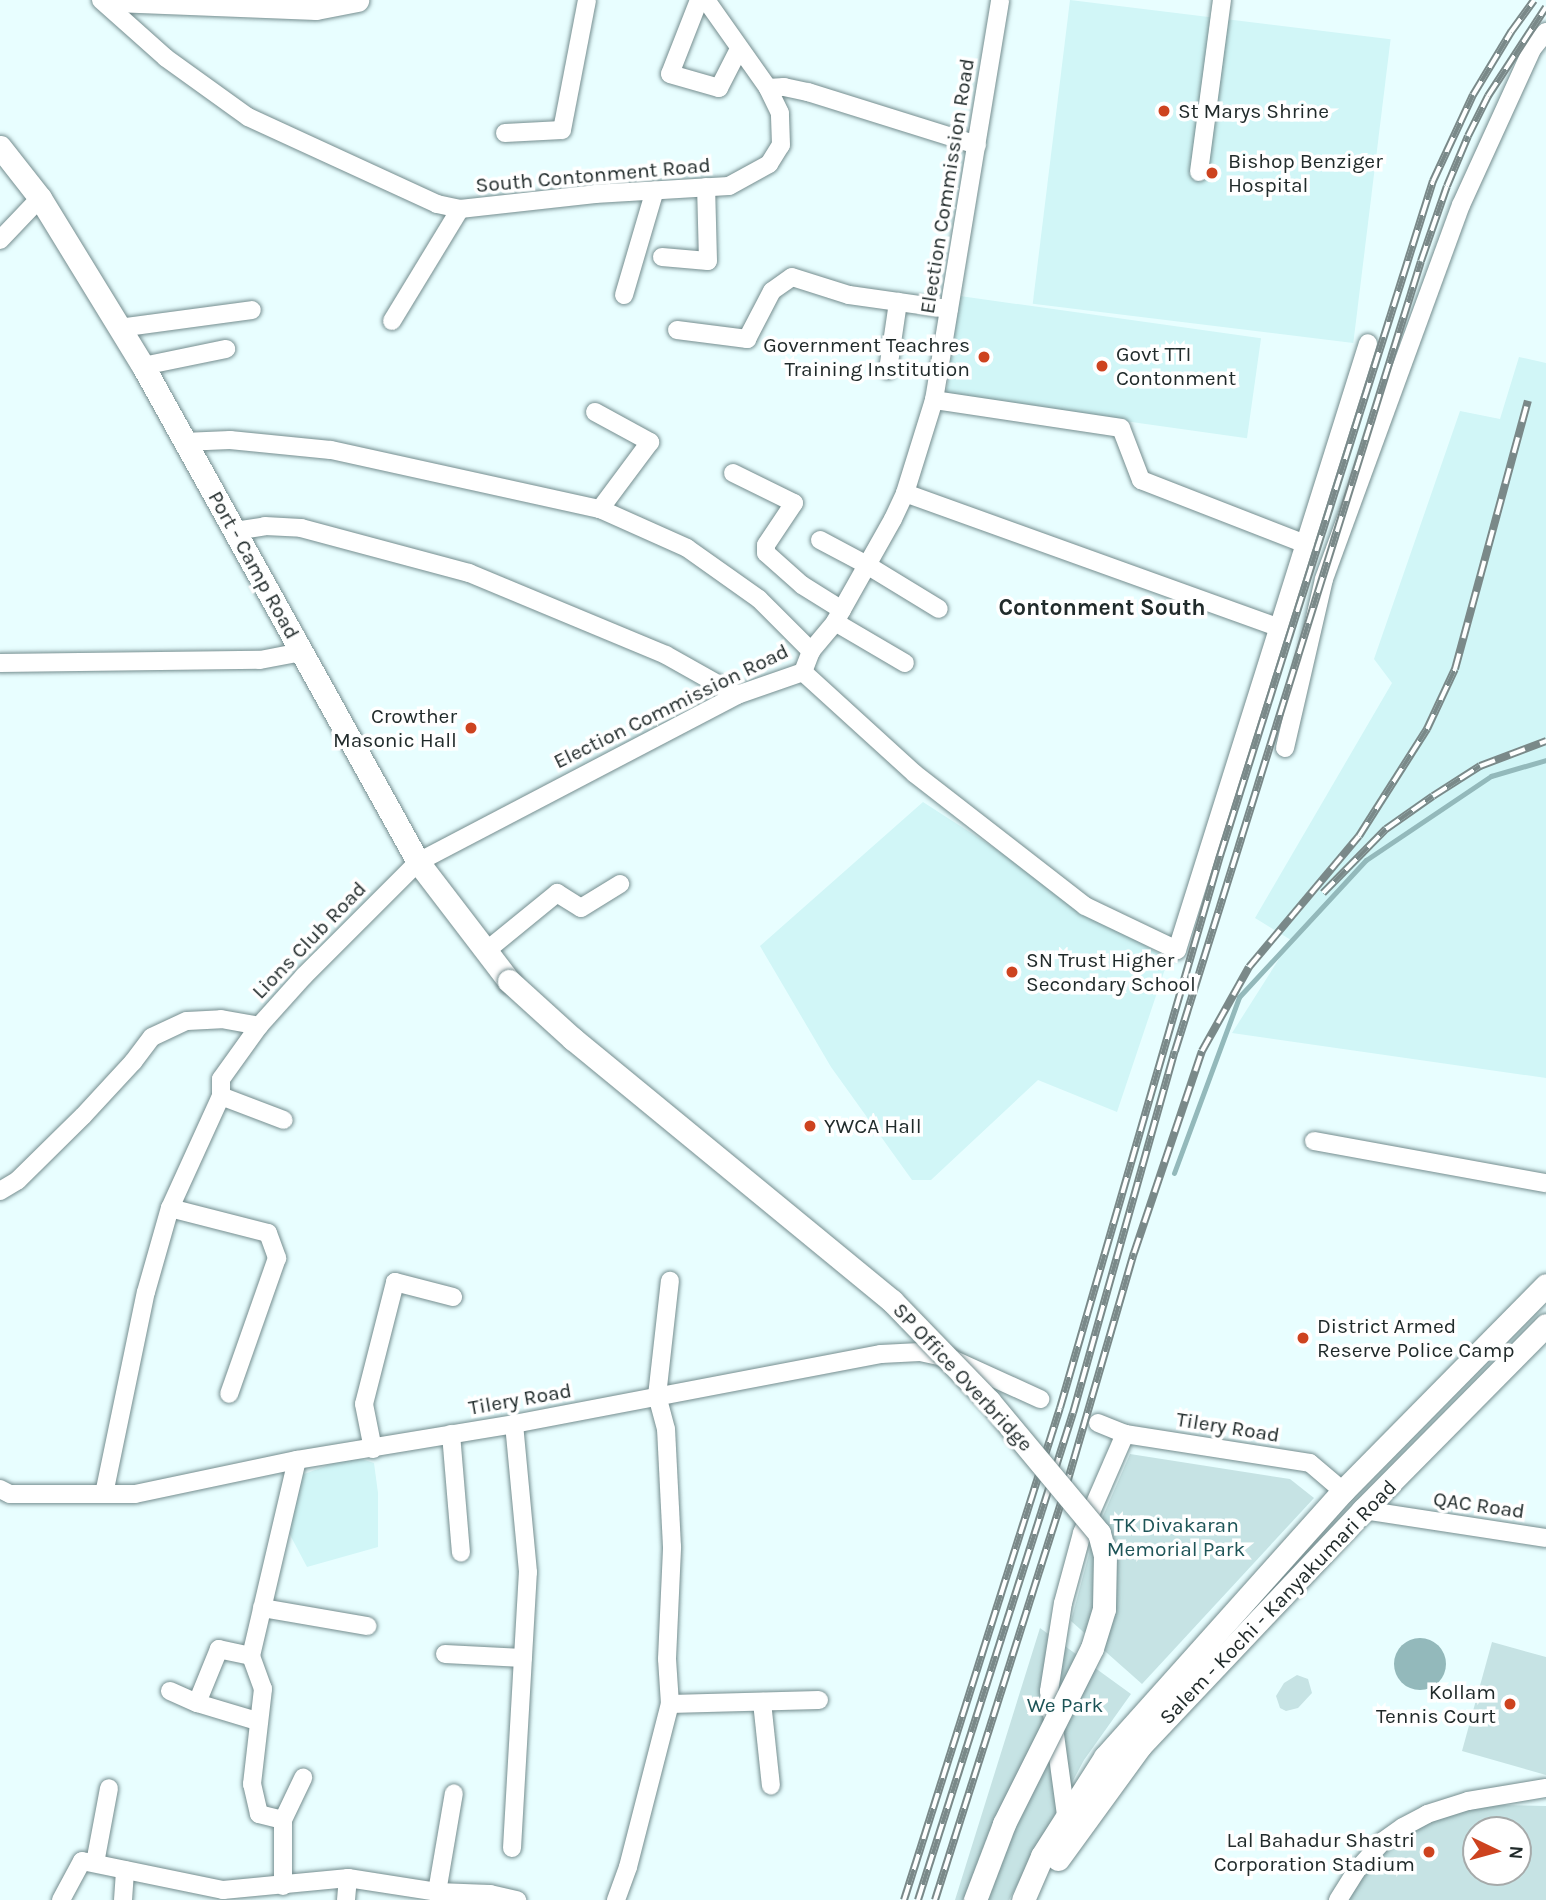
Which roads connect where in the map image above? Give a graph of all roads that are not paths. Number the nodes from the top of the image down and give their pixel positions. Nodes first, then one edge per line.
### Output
1 (101, 0) edge
2 (114, 0) edge
3 (357, 0) edge
4 (587, 0) edge
5 (699, 0) edge
6 (706, 0) edge
7 (1000, 0) edge
8 (1222, 0) edge
9 (1546, 32) edge
10 (739, 48) junction
11 (768, 89) junction
12 (505, 133) dead end
13 (977, 145) junction
14 (0, 147) edge
15 (1199, 172) dead end
16 (706, 187) junction
17 (655, 190) junction
18 (40, 198) junction
19 (460, 209) junction
20 (0, 240) edge
21 (662, 257) dead end
22 (624, 295) dead end
23 (898, 302) junction
24 (949, 309) junction
25 (252, 310) dead end
26 (392, 321) dead end
27 (119, 328) junction
28 (677, 330) dead end
29 (1367, 343) dead end
30 (226, 349) dead end
31 (143, 366) junction
32 (888, 370) dead end
33 (934, 400) junction
34 (595, 412) dead end
35 (183, 442) junction
36 (733, 473) dead end
37 (905, 493) junction
38 (600, 509) junction
39 (235, 531) junction
40 (820, 540) dead end
41 (1305, 544) junction
42 (867, 565) junction
43 (939, 610) dead end
44 (838, 616) junction
45 (1278, 627) junction
46 (811, 651) junction
47 (302, 652) junction
48 (0, 663) edge
49 (905, 663) dead end
50 (803, 672) junction
51 (737, 695) junction
52 (1285, 748) dead end
53 (418, 862) junction
54 (620, 884) dead end
55 (486, 951) junction
56 (509, 981) joint
57 (258, 1026) junction
58 (221, 1096) junction
59 (285, 1120) dead end
60 (1314, 1141) dead end
61 (1546, 1183) edge
62 (0, 1191) edge
63 (170, 1208) junction
64 (670, 1281) dead end
65 (1546, 1285) edge
66 (453, 1297) dead end
67 (1546, 1325) edge
68 (229, 1394) dead end
69 (657, 1396) junction
70 (1040, 1399) dead end
71 (1098, 1423) dead end
72 (514, 1424) junction
73 (451, 1434) junction
74 (1125, 1434) junction
75 (373, 1449) junction
76 (297, 1461) junction
77 (0, 1489) edge
78 (1343, 1491) junction
79 (104, 1494) junction
80 (1363, 1510) junction
81 (1546, 1538) edge
82 (461, 1553) dead end
83 (262, 1608) junction
84 (367, 1626) dead end
85 (445, 1654) dead end
86 (251, 1656) junction
87 (523, 1658) junction
88 (170, 1691) dead end
89 (819, 1700) dead end
90 (762, 1702) junction
91 (197, 1703) junction
92 (670, 1704) junction
93 (257, 1720) junction
94 (303, 1778) dead end
95 (771, 1786) dead end
96 (109, 1788) dead end
97 (1546, 1788) edge
98 (454, 1793) dead end
99 (1066, 1815) junction
100 (284, 1820) junction
101 (512, 1849) dead end
102 (95, 1863) junction
103 (125, 1870) junction
104 (348, 1878) junction
105 (277, 1891) edge
106 (437, 1892) junction
107 (61, 1900) edge
108 (123, 1900) edge
109 (346, 1900) edge
110 (517, 1900) edge
111 (616, 1900) edge
112 (975, 1900) edge
113 (1023, 1900) edge
114 (1037, 1900) edge
115 (1338, 1900) edge

1 - 19 street, South Contonment Road
2 - 3 main road
4 - 12 street
5 - 10 street
6 - 10 street, South Contonment Road
7 - 13 street, Election Commission Road
8 - 15 street
9 - 52 street
10 - 11 street, South Contonment Road
11 - 13 street
11 - 16 street, South Contonment Road
13 - 24 street, Election Commission Road
14 - 18 main road, Port - Camp Road
16 - 17 street, South Contonment Road
16 - 21 street
17 - 19 street, South Contonment Road
17 - 22 street
18 - 20 street
18 - 27 main road, Port - Camp Road
19 - 26 street
23 - 24 street
23 - 28 street
23 - 32 street
24 - 33 street, Election Commission Road
25 - 27 street
27 - 31 main road, Port - Camp Road
29 - 41 street
30 - 31 street
31 - 35 main road, Port - Camp Road
33 - 37 street, Election Commission Road
33 - 41 street
34 - 38 street
35 - 38 street
35 - 39 main road, Port - Camp Road
36 - 44 street
37 - 42 street, Election Commission Road
37 - 45 street
38 - 46 street
39 - 47 main road, Port - Camp Road
39 - 51 street
40 - 42 street
41 - 45 street
42 - 43 street
42 - 44 street, Election Commission Road
44 - 46 street, Election Commission Road
44 - 49 street
45 - 50 street
46 - 50 street, Election Commission Road
47 - 48 street
47 - 53 main road, Port - Camp Road
50 - 51 street, Election Commission Road
51 - 53 street, Election Commission Road
53 - 55 main road, Port - Camp Road
53 - 57 street, Lions Club Road
54 - 55 street
55 - 56 main road, Port - Camp Road
56 - 112 main road, SP Office Overbridge, bridge
57 - 58 street
57 - 62 street, Lions Club Road
58 - 59 street
58 - 63 street
60 - 61 street
63 - 68 street
63 - 79 street
64 - 69 street
65 - 78 main road
66 - 75 street
67 - 80 main road, Salem - Kochi - Kanyakumari Road
69 - 70 street, Tilery Road
69 - 72 street, Tilery Road
69 - 92 street
71 - 74 street, Tilery Road
72 - 73 street, Tilery Road
72 - 87 street
73 - 75 street, Tilery Road
73 - 82 street
74 - 78 street, Tilery Road
74 - 99 street
75 - 76 street, Tilery Road
76 - 79 street, Tilery Road
76 - 83 street
77 - 79 street, Tilery Road
78 - 99 main road
80 - 81 street, QAC Road
80 - 114 main road, Salem - Kochi - Kanyakumari Road
83 - 84 street
83 - 86 street
85 - 87 street
86 - 91 street
86 - 93 street
87 - 101 street
88 - 91 street
89 - 90 street
90 - 92 street
90 - 95 street
91 - 93 street
92 - 111 street
93 - 100 street
94 - 100 street
96 - 102 street
97 - 115 street
98 - 106 street
99 - 113 main road
100 - 105 street
102 - 103 street
102 - 107 street
103 - 105 street
103 - 108 street
104 - 105 street
104 - 106 street
104 - 109 street
106 - 110 street

